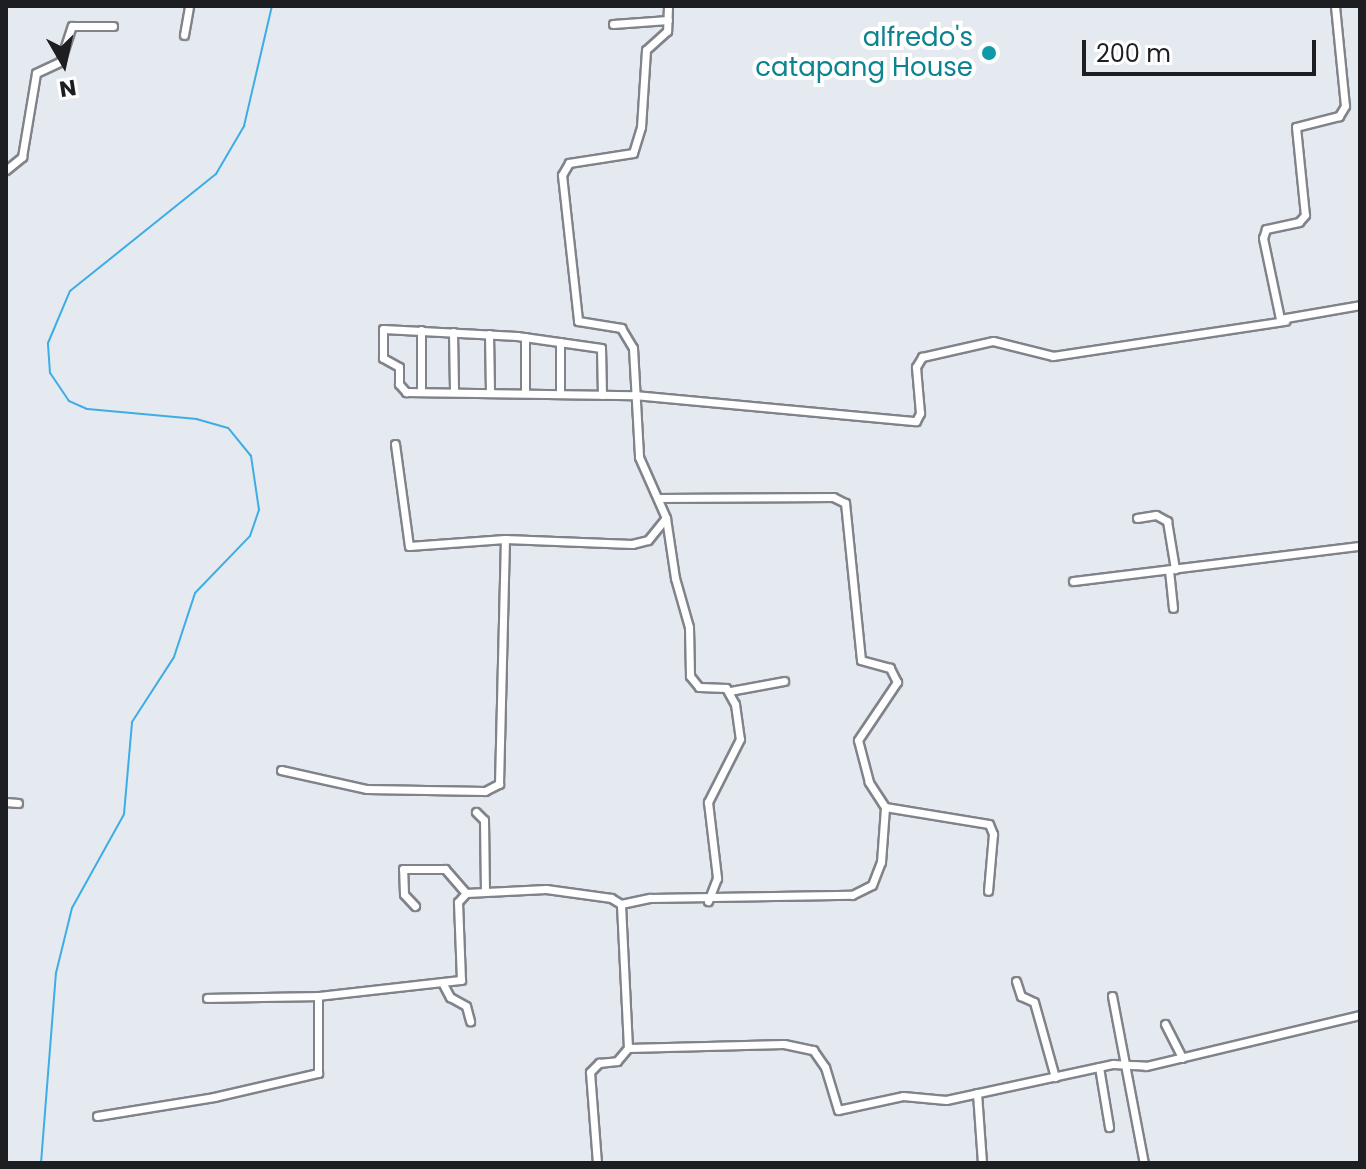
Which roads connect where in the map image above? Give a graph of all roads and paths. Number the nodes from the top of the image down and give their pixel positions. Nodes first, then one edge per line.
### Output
1 (189, 6) edge
2 (668, 6) edge
3 (1335, 6) edge
4 (668, 20) junction
5 (613, 24) dead end
6 (113, 26) dead end
7 (184, 35) dead end
8 (6, 170) edge
9 (1360, 305) edge
10 (1285, 321) junction
11 (421, 330) junction
12 (453, 332) junction
13 (489, 334) junction
14 (525, 337) junction
15 (560, 342) junction
16 (421, 392) junction
17 (454, 392) junction
18 (490, 393) junction
19 (525, 393) junction
20 (560, 394) junction
21 (602, 395) junction
22 (634, 395) junction
23 (395, 444) dead end
24 (660, 498) junction
25 (666, 518) junction
26 (1137, 518) dead end
27 (505, 539) junction
28 (1360, 546) edge
29 (1172, 569) junction
30 (1073, 581) dead end
31 (1173, 608) dead end
32 (784, 681) dead end
33 (730, 691) junction
34 (281, 770) dead end
35 (6, 802) edge
36 (18, 803) dead end
37 (885, 807) junction
38 (476, 812) dead end
39 (485, 891) junction
40 (988, 891) dead end
41 (466, 893) junction
42 (708, 901) junction
43 (621, 904) junction
44 (415, 906) dead end
45 (1016, 981) dead end
46 (443, 984) junction
47 (318, 996) junction
48 (1112, 996) dead end
49 (207, 998) dead end
50 (1360, 1015) edge
51 (470, 1021) dead end
52 (1165, 1024) dead end
53 (628, 1048) junction
54 (1182, 1058) junction
55 (1127, 1065) junction
56 (1099, 1067) junction
57 (1055, 1077) junction
58 (977, 1093) junction
59 (97, 1116) dead end
60 (1109, 1127) dead end
61 (597, 1163) edge
62 (982, 1163) edge
63 (1144, 1163) edge

1 - 7 street
2 - 4 street
3 - 10 street
4 - 5 street
4 - 22 street
6 - 8 street
9 - 10 street
10 - 22 street
11 - 12 street
11 - 16 street
11 - 16 street
12 - 13 street
12 - 17 street
13 - 14 street
13 - 18 street
14 - 15 street
14 - 19 street
15 - 20 street
15 - 21 street
16 - 17 street
17 - 18 street
18 - 19 street
19 - 20 street
20 - 21 street
21 - 22 street
22 - 24 street
23 - 27 street
24 - 25 street
24 - 37 street
25 - 27 street
25 - 33 street
26 - 29 street
27 - 34 street
28 - 29 street
29 - 30 street
29 - 31 street
32 - 33 street
33 - 42 street
35 - 36 street
37 - 40 street
37 - 42 street
38 - 39 street
39 - 41 street
39 - 43 street
41 - 44 street
41 - 46 street
42 - 43 street
43 - 53 street
45 - 57 street
46 - 47 street
46 - 51 street
47 - 49 street
47 - 59 street
48 - 55 street
50 - 54 street
52 - 54 street
53 - 58 street
53 - 61 street
54 - 55 street
55 - 56 street
55 - 63 street
56 - 57 street
56 - 60 street
57 - 58 street
58 - 62 street

